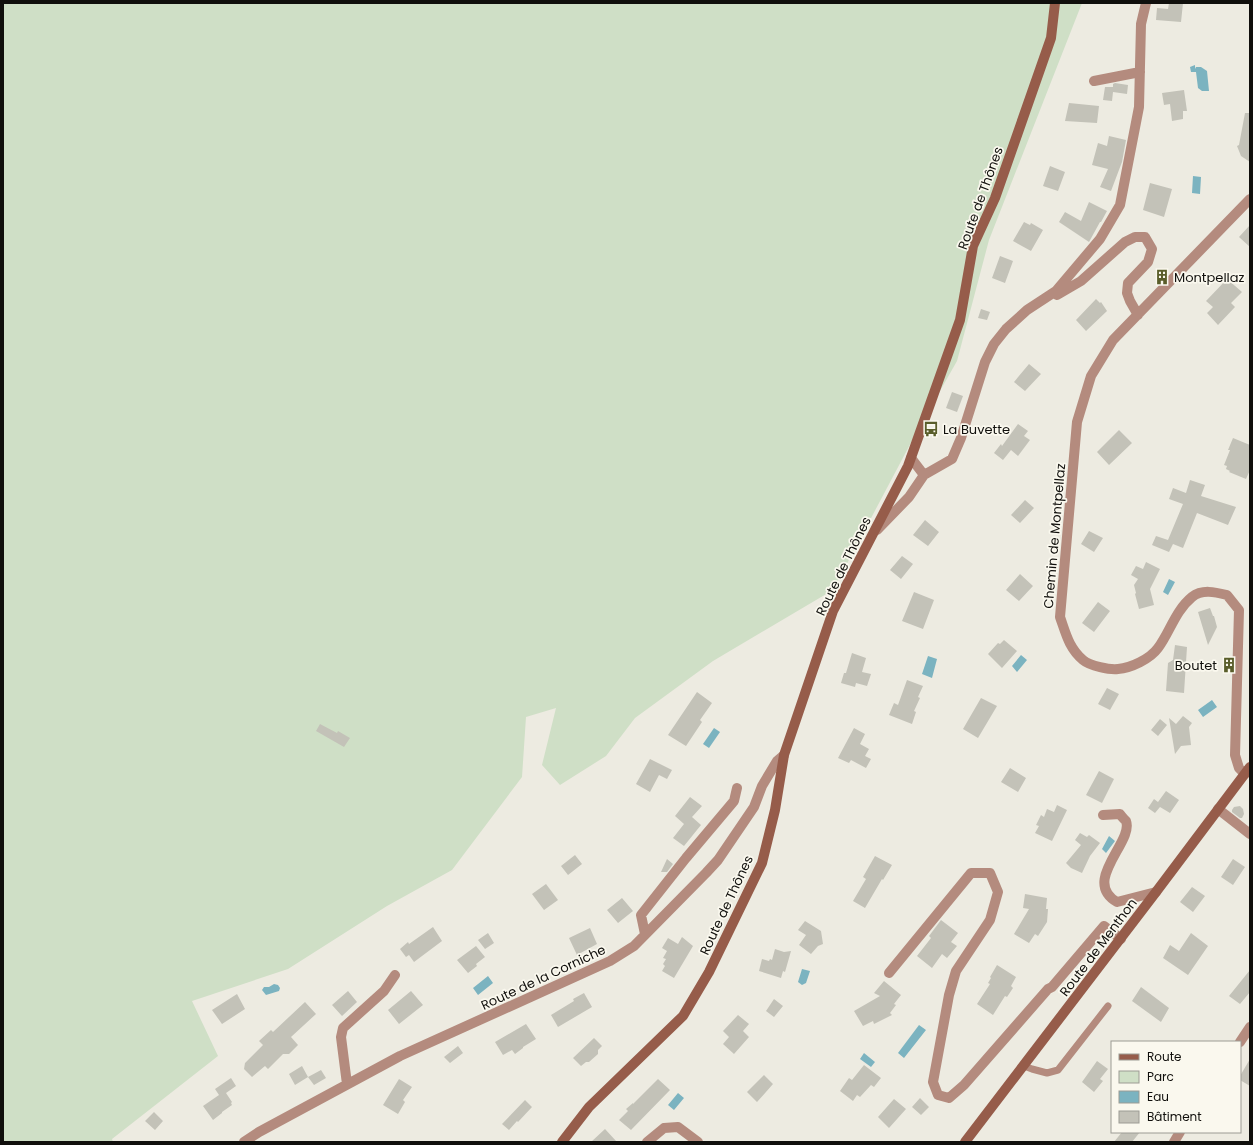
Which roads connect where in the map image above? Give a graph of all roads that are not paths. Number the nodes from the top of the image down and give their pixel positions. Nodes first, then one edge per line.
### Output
1 (1055, 3) edge
2 (1146, 3) edge
3 (1140, 72) junction
4 (1094, 82) dead end
5 (1250, 199) edge
6 (1046, 298) junction
7 (1138, 315) junction
8 (911, 458) junction
9 (924, 475) junction
10 (874, 533) junction
11 (784, 755) junction
12 (1247, 770) edge
13 (737, 788) dead end
14 (1218, 809) junction
15 (1103, 815) dead end
16 (1250, 834) edge
17 (1156, 892) junction
18 (645, 934) junction
19 (1121, 939) junction
20 (889, 974) dead end
21 (396, 975) dead end
22 (1108, 1006) dead end
23 (1250, 1027) edge
24 (1241, 1041) edge
25 (1024, 1066) junction
26 (348, 1084) junction
27 (259, 1132) junction
28 (1179, 1133) edge
29 (244, 1142) edge
30 (253, 1142) edge
31 (562, 1142) edge
32 (647, 1142) edge
33 (698, 1142) edge
34 (965, 1142) edge
35 (1174, 1142) edge

1 - 8 main road, Route de Thônes
2 - 3 street
3 - 4 street
3 - 6 street
5 - 7 street, Chemin de Montpellaz
6 - 7 street
6 - 9 street
7 - 12 street, Chemin de Montpellaz
8 - 9 street
8 - 10 main road, Route de Thônes
9 - 10 street
10 - 11 main road, Route de Thônes
11 - 18 street, Route de la Corniche
11 - 31 main road, Route de Thônes
12 - 14 main road, Route de Menthon
13 - 18 street
14 - 16 street
14 - 17 main road, Route de Menthon
15 - 17 street
17 - 19 main road, Route de Menthon
18 - 26 street, Route de la Corniche
19 - 20 street
19 - 25 main road, Route de Menthon
21 - 26 street
22 - 25 lane
23 - 24 street
25 - 34 main road, Route de Menthon
26 - 27 street, Route de la Corniche
27 - 29 street, Route de la Corniche
27 - 30 street
28 - 35 street
32 - 33 street

